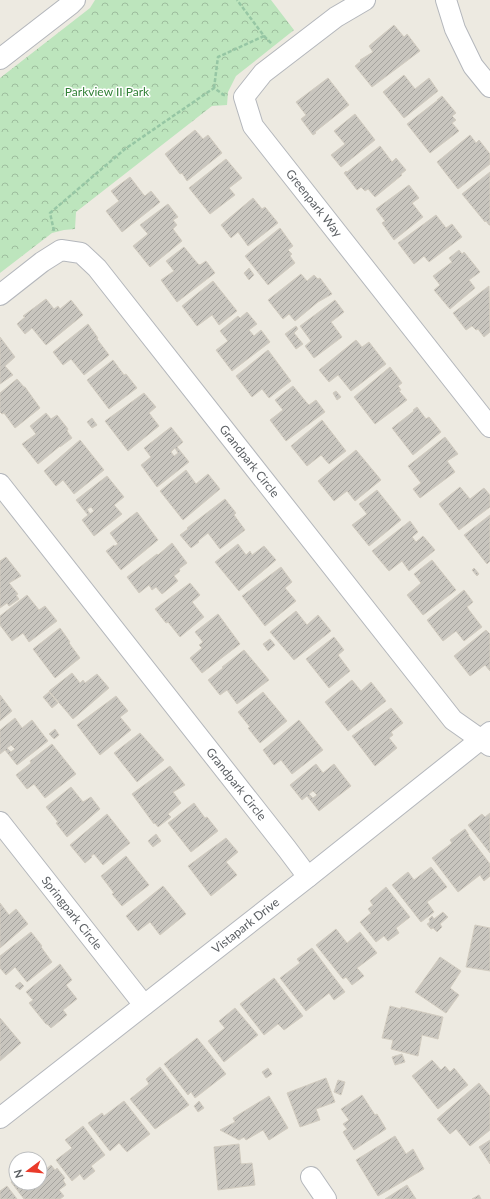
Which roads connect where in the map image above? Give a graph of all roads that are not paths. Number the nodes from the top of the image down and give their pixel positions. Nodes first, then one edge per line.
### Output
1 (75, 0) edge
2 (365, 0) edge
3 (446, 0) edge
4 (0, 59) edge
5 (490, 87) edge
6 (0, 295) edge
7 (490, 427) edge
8 (0, 484) edge
9 (487, 739) edge
10 (0, 822) edge
11 (308, 877) junction
12 (144, 1005) junction
13 (0, 1118) edge
14 (311, 1177) dead end
15 (326, 1199) edge

1 - 4 street
2 - 7 street, Greenpark Way
3 - 5 street
6 - 9 street, Grandpark Circle
8 - 11 street, Grandpark Circle
9 - 11 street, Vistapark Drive
10 - 12 street, Springpark Circle
11 - 12 street, Vistapark Drive
12 - 13 street, Vistapark Drive
14 - 15 street

